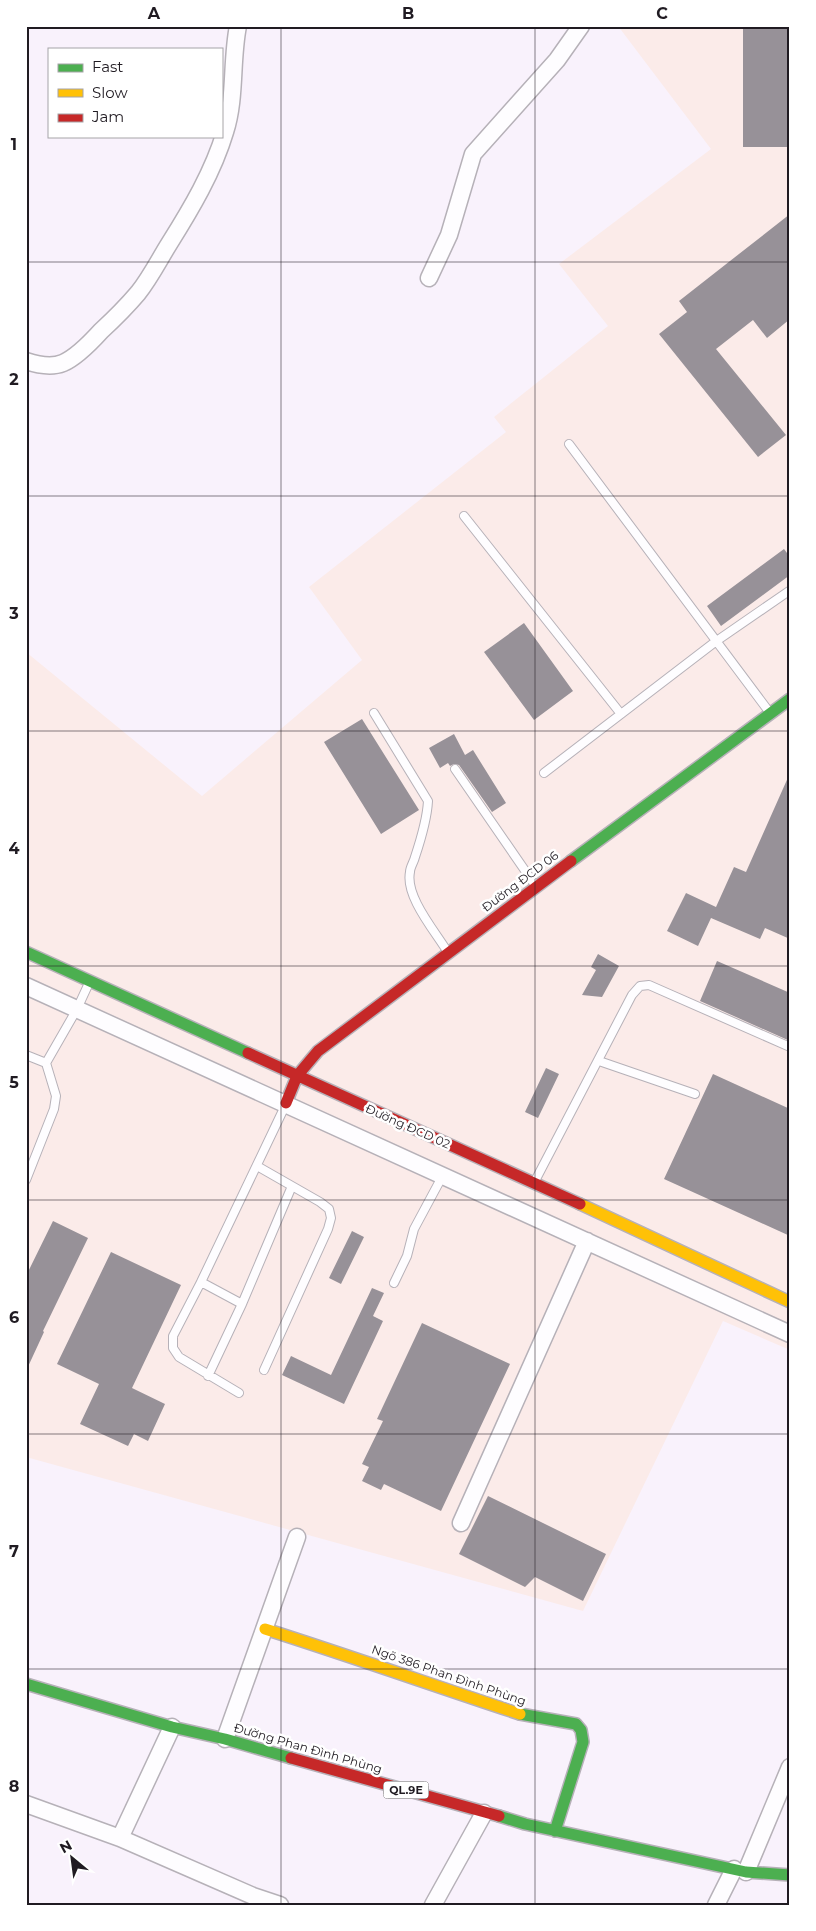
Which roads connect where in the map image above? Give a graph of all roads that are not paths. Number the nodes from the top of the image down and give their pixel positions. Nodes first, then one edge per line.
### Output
1 (238, 26) edge
2 (582, 26) edge
3 (429, 278) dead end
4 (26, 360) edge
5 (568, 444) dead end
6 (464, 516) dead end
7 (789, 590) edge
8 (715, 642) junction
9 (790, 699) edge
10 (374, 713) dead end
11 (770, 713) junction
12 (621, 714) junction
13 (455, 769) dead end
14 (544, 773) dead end
15 (536, 887) junction
16 (26, 952) edge
17 (448, 952) junction
18 (90, 981) junction
19 (26, 986) edge
20 (77, 1009) junction
21 (790, 1047) edge
22 (26, 1054) edge
23 (599, 1061) junction
24 (46, 1063) junction
25 (297, 1076) junction
26 (695, 1094) dead end
27 (286, 1104) junction
28 (257, 1166) junction
29 (443, 1175) junction
30 (26, 1180) edge
31 (534, 1183) junction
32 (292, 1186) junction
33 (587, 1241) junction
34 (201, 1282) junction
35 (394, 1283) dead end
36 (790, 1302) edge
37 (242, 1304) junction
38 (790, 1334) edge
39 (264, 1370) dead end
40 (208, 1376) junction
41 (239, 1393) dead end
42 (461, 1523) dead end
43 (297, 1537) dead end
44 (265, 1630) junction
45 (26, 1684) edge
46 (172, 1727) junction
47 (225, 1739) junction
48 (790, 1767) edge
49 (26, 1804) edge
50 (484, 1813) junction
51 (556, 1831) junction
52 (120, 1838) junction
53 (740, 1870) junction
54 (790, 1875) edge
55 (280, 1905) edge
56 (433, 1905) edge
57 (716, 1905) edge

1 - 4 street
2 - 3 street
5 - 8 lane
6 - 12 lane
7 - 8 lane
8 - 11 lane
8 - 12 lane
9 - 11 street, Đường ĐCD 06
10 - 17 lane
11 - 15 street, Đường ĐCD 06
12 - 14 lane
13 - 15 lane
15 - 17 street, Đường ĐCD 06
16 - 18 street, Đường ĐCD 02
17 - 25 street, Đường ĐCD 06
18 - 20 lane
18 - 25 street, Đường ĐCD 02
19 - 20 street
20 - 24 lane
20 - 27 street
21 - 23 lane
22 - 24 lane
23 - 26 lane
23 - 31 lane
24 - 30 lane
25 - 27 street, Đường ĐCD 06
25 - 31 street, Đường ĐCD 02
27 - 28 lane
27 - 29 street
28 - 32 lane
28 - 34 lane
29 - 33 street
29 - 35 lane
31 - 36 street, Đường ĐCD 02
32 - 37 lane
32 - 39 lane
33 - 38 street
33 - 42 street
34 - 37 lane
34 - 40 lane
37 - 40 lane
40 - 41 lane
43 - 44 street
44 - 47 street
44 - 51 street, Ngõ 386 Phan Đình Phùng
45 - 46 street, Đường Phan Đình Phùng / QL.9E
46 - 47 street, Đường Phan Đình Phùng / QL.9E
46 - 52 street
47 - 50 street, Đường Phan Đình Phùng / QL.9E
48 - 53 street
49 - 52 street
50 - 51 street, Đường Phan Đình Phùng / QL.9E
50 - 56 street
51 - 53 street, Đường Phan Đình Phùng / QL.9E
52 - 55 street
53 - 54 street, Đường Phan Đình Phùng / QL.9E
53 - 57 street

